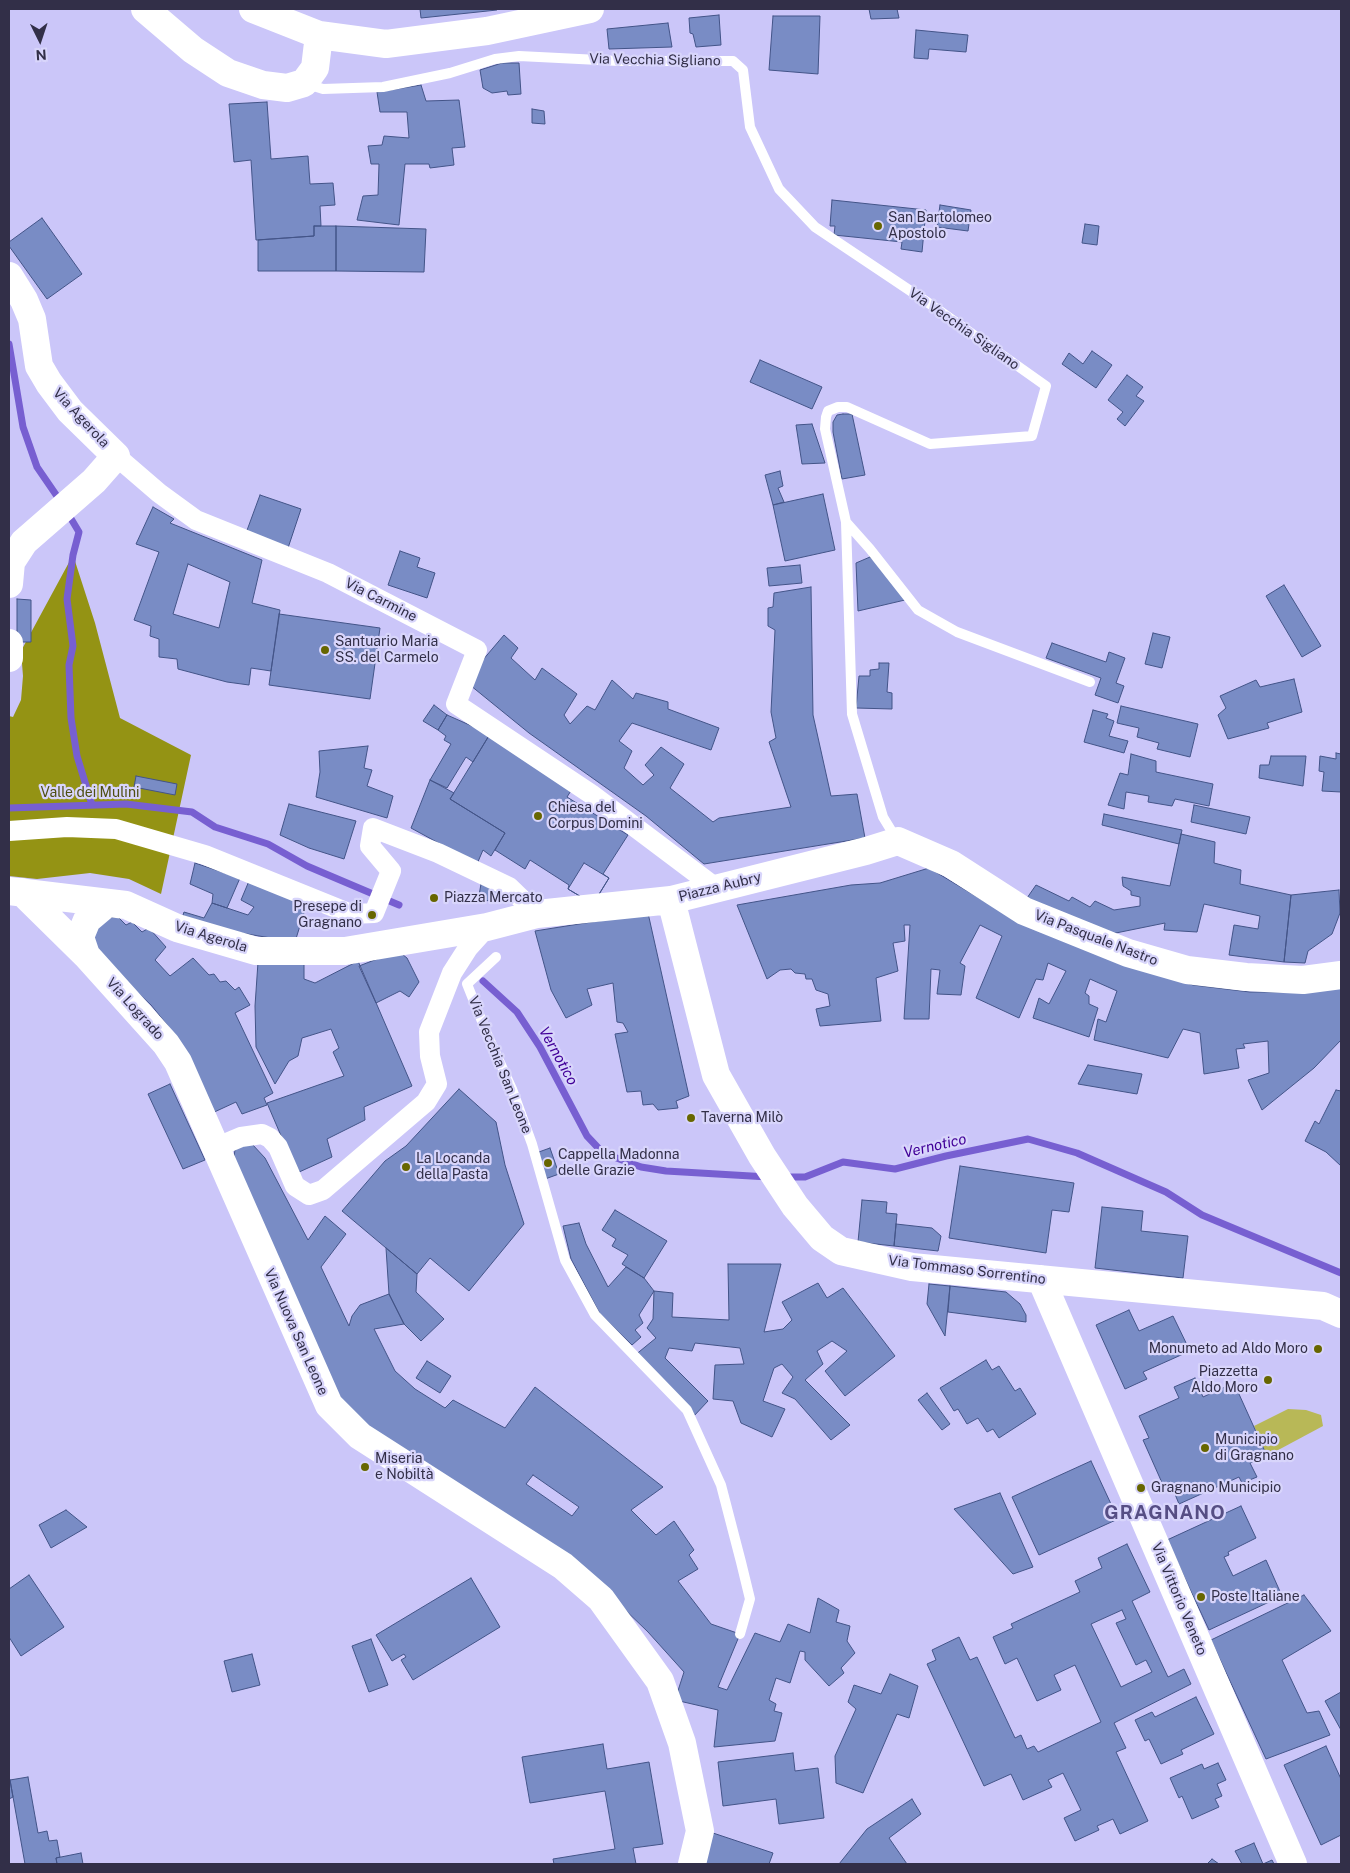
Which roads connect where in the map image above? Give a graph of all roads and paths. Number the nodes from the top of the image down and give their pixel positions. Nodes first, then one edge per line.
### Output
1 (145, 9) edge
2 (253, 9) edge
3 (590, 9) edge
4 (319, 35) junction
5 (304, 83) junction
6 (9, 276) edge
7 (116, 456) junction
8 (846, 522) junction
9 (9, 584) edge
10 (9, 643) edge
11 (9, 658) edge
12 (1090, 682) dead end
13 (9, 831) edge
14 (898, 840) junction
15 (716, 888) junction
16 (15, 891) edge
17 (671, 900) junction
18 (106, 904) junction
19 (538, 914) junction
20 (487, 927) junction
21 (86, 955) junction
22 (496, 957) dead end
23 (1341, 975) edge
24 (215, 1148) junction
25 (1041, 1279) junction
26 (1341, 1314) edge
27 (740, 1634) dead end
28 (692, 1864) edge
29 (1293, 1864) edge

1 - 5 street
2 - 4 street
3 - 4 street
4 - 5 street
5 - 8 lane, Via Vecchia Sigliano
6 - 7 street, Via Agerola
7 - 9 street, Via Agerola
7 - 15 street, Via Carmine
8 - 12 lane
8 - 14 lane, Via Vecchia Sigliano
10 - 11 street
13 - 19 street
14 - 15 street, Piazza Aubry
14 - 23 street, Via Pasquale Nastro
15 - 17 street, Piazza Aubry
16 - 18 street, Via Agerola
16 - 21 street, Via Logrado
17 - 19 street, Piazza Aubry
17 - 25 street, Via Tommaso Sorrentino
18 - 20 street, Via Agerola
18 - 21 street
19 - 20 street
20 - 24 street
21 - 24 street, Via Logrado
22 - 27 lane, Via Vecchia San Leone
24 - 28 street, Via Nuova San Leone
25 - 26 street, Via Tommaso Sorrentino
25 - 29 street, Via Vittorio Veneto

